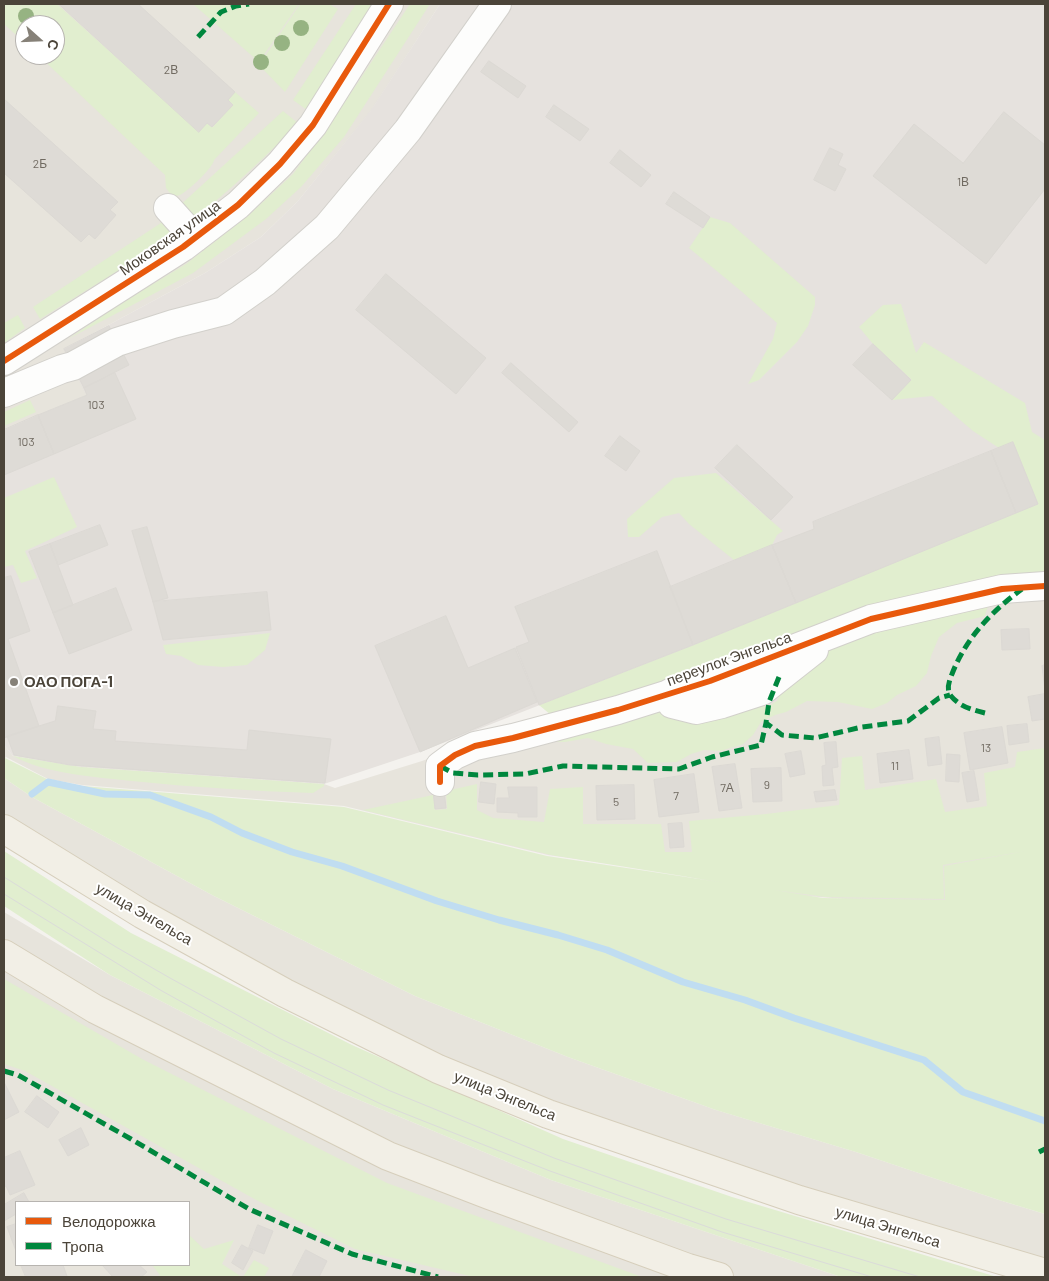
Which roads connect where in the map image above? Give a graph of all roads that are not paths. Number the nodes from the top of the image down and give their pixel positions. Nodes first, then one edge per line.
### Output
1 (389, 4) edge
2 (498, 4) edge
3 (168, 208) dead end
4 (195, 238) junction
5 (4, 361) edge
6 (4, 393) edge
7 (1045, 586) edge
8 (440, 782) dead end
9 (4, 829) edge
10 (4, 954) edge
11 (1045, 1274) edge
12 (719, 1277) edge

1 - 4 street, Моковская улица
2 - 6 street
3 - 4 street
4 - 5 street, Моковская улица
7 - 8 street, переулок Энгельса
9 - 11 main road, улица Энгельса
10 - 12 main road

